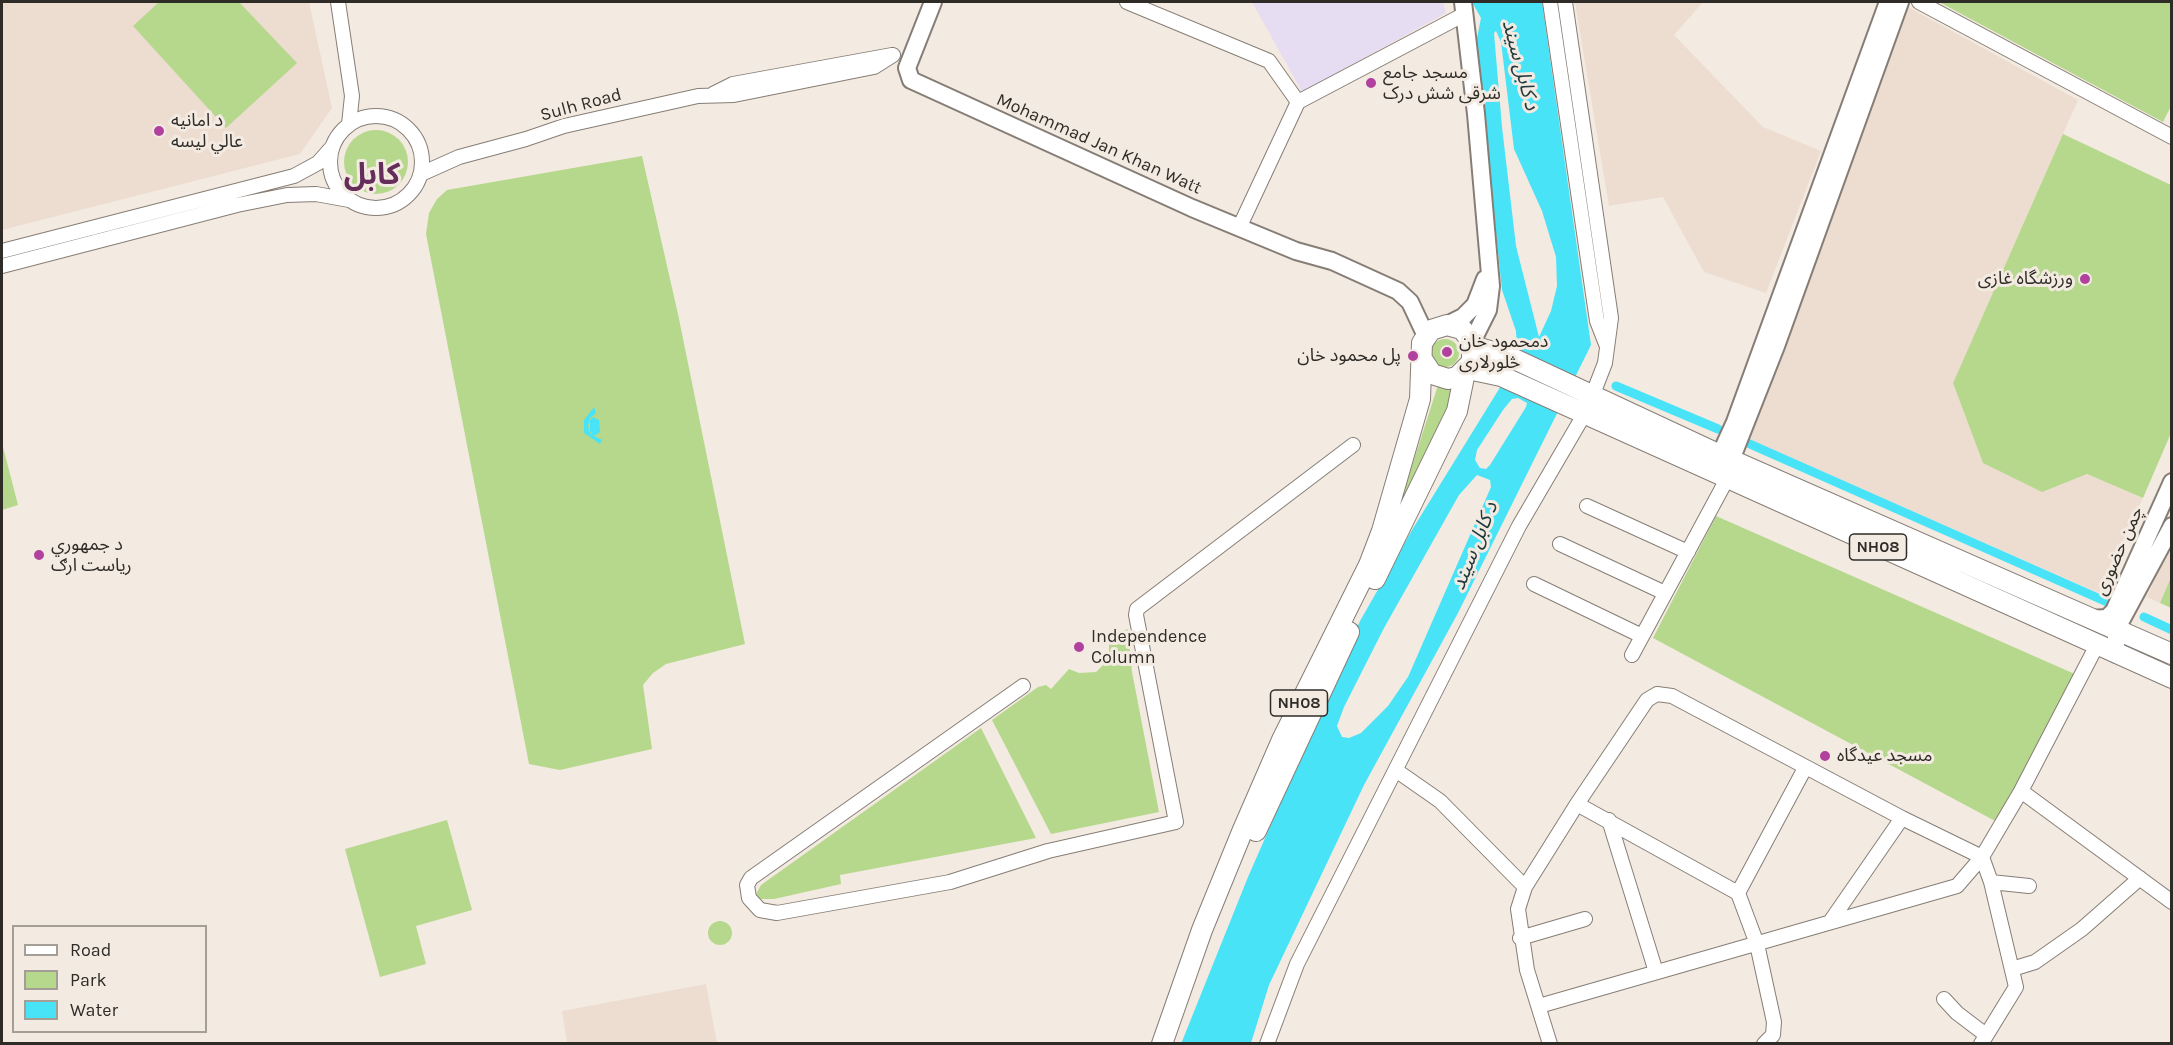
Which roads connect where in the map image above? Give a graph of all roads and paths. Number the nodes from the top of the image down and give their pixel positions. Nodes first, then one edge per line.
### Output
1 (338, 2) edge
2 (933, 2) edge
3 (1127, 2) edge
4 (1550, 2) edge
5 (1565, 2) edge
6 (1888, 2) edge
7 (1900, 2) edge
8 (1919, 2) edge
9 (1463, 8) edge
10 (1568, 29) junction
11 (1554, 31) junction
12 (910, 56) junction
13 (1298, 102) junction
14 (349, 124) junction
15 (2172, 137) edge
16 (333, 146) junction
17 (421, 174) junction
18 (349, 200) junction
19 (1239, 228) junction
20 (2, 251) edge
21 (1487, 263) junction
22 (2, 266) edge
23 (1447, 325) junction
24 (1473, 344) junction
25 (1423, 346) junction
26 (1607, 346) junction
27 (1466, 370) junction
28 (1593, 394) junction
29 (1585, 413) junction
30 (1353, 445) dead end
31 (1726, 465) junction
32 (2172, 482) edge
33 (1587, 506) dead end
34 (2172, 526) edge
35 (1560, 544) dead end
36 (1688, 552) junction
37 (1534, 584) dead end
38 (2020, 588) junction
39 (1665, 594) junction
40 (2021, 612) junction
41 (2089, 619) junction
42 (2116, 630) junction
43 (1642, 636) junction
44 (2097, 645) junction
45 (2116, 654) junction
46 (2172, 654) edge
47 (1632, 655) dead end
48 (2172, 678) edge
49 (1023, 686) dead end
50 (1805, 768) junction
51 (1396, 771) junction
52 (2021, 791) junction
53 (1577, 804) junction
54 (1902, 818) junction
55 (1609, 820) junction
56 (1982, 857) junction
57 (2140, 878) junction
58 (1991, 882) junction
59 (2029, 886) dead end
60 (1525, 887) junction
61 (1738, 893) junction
62 (2172, 902) edge
63 (1585, 919) dead end
64 (1830, 922) junction
65 (1520, 938) junction
66 (1756, 944) junction
67 (2012, 969) junction
68 (1656, 972) junction
69 (1944, 999) dead end
70 (1539, 1006) junction
71 (1983, 1039) edge
72 (1162, 1044) edge
73 (1175, 1044) edge
74 (1267, 1044) edge
75 (1550, 1044) edge
76 (1764, 1044) edge

1 - 14 street
2 - 12 main road
3 - 13 street
4 - 11 street
5 - 10 street
6 - 31 main road
7 - 31 main road
8 - 15 street
9 - 13 street
9 - 21 main road
10 - 11 street
10 - 26 street
11 - 26 street
12 - 17 street, Sulh Road
12 - 19 main road, Mohammad Jan Khan Watt
13 - 19 street
14 - 16 street
14 - 17 street
16 - 18 street
16 - 20 street
17 - 18 street
18 - 22 street
19 - 25 main road, Mohammad Jan Khan Watt
21 - 23 main road
21 - 24 main road
23 - 24 highway, NH08
23 - 25 highway
24 - 27 highway, NH08
24 - 28 highway, NH08
25 - 27 highway, NH08
25 - 72 highway, NH08
26 - 28 street
27 - 29 highway, NH08
27 - 73 highway, NH08
28 - 31 highway, NH08
29 - 31 highway, NH08
29 - 51 street
30 - 49 street
31 - 36 street
31 - 38 highway, NH08
31 - 40 highway, NH08
32 - 41 main road, چمن حضوری
33 - 36 street
34 - 42 main road, چمن حضوری
35 - 39 street
36 - 39 street
37 - 43 street
38 - 40 highway
38 - 41 highway, NH08
39 - 43 street
40 - 44 highway, NH08
41 - 42 highway, NH08
42 - 45 main road, چمن حضوری
42 - 46 highway, NH08
43 - 47 street
44 - 45 highway, NH08
44 - 52 street
45 - 48 highway, NH08
50 - 53 street
50 - 54 street
50 - 61 street
51 - 60 street
51 - 74 street
52 - 56 street
52 - 57 street
53 - 55 street
53 - 60 street
54 - 56 street
54 - 64 street
55 - 61 street
55 - 68 street
56 - 58 street
56 - 64 street
57 - 62 street
57 - 67 street
58 - 59 street
58 - 67 street
60 - 65 street
61 - 66 street
63 - 65 street
64 - 66 street
65 - 70 street
66 - 68 street
66 - 76 street
67 - 71 street
68 - 70 street
69 - 71 street
70 - 75 street

